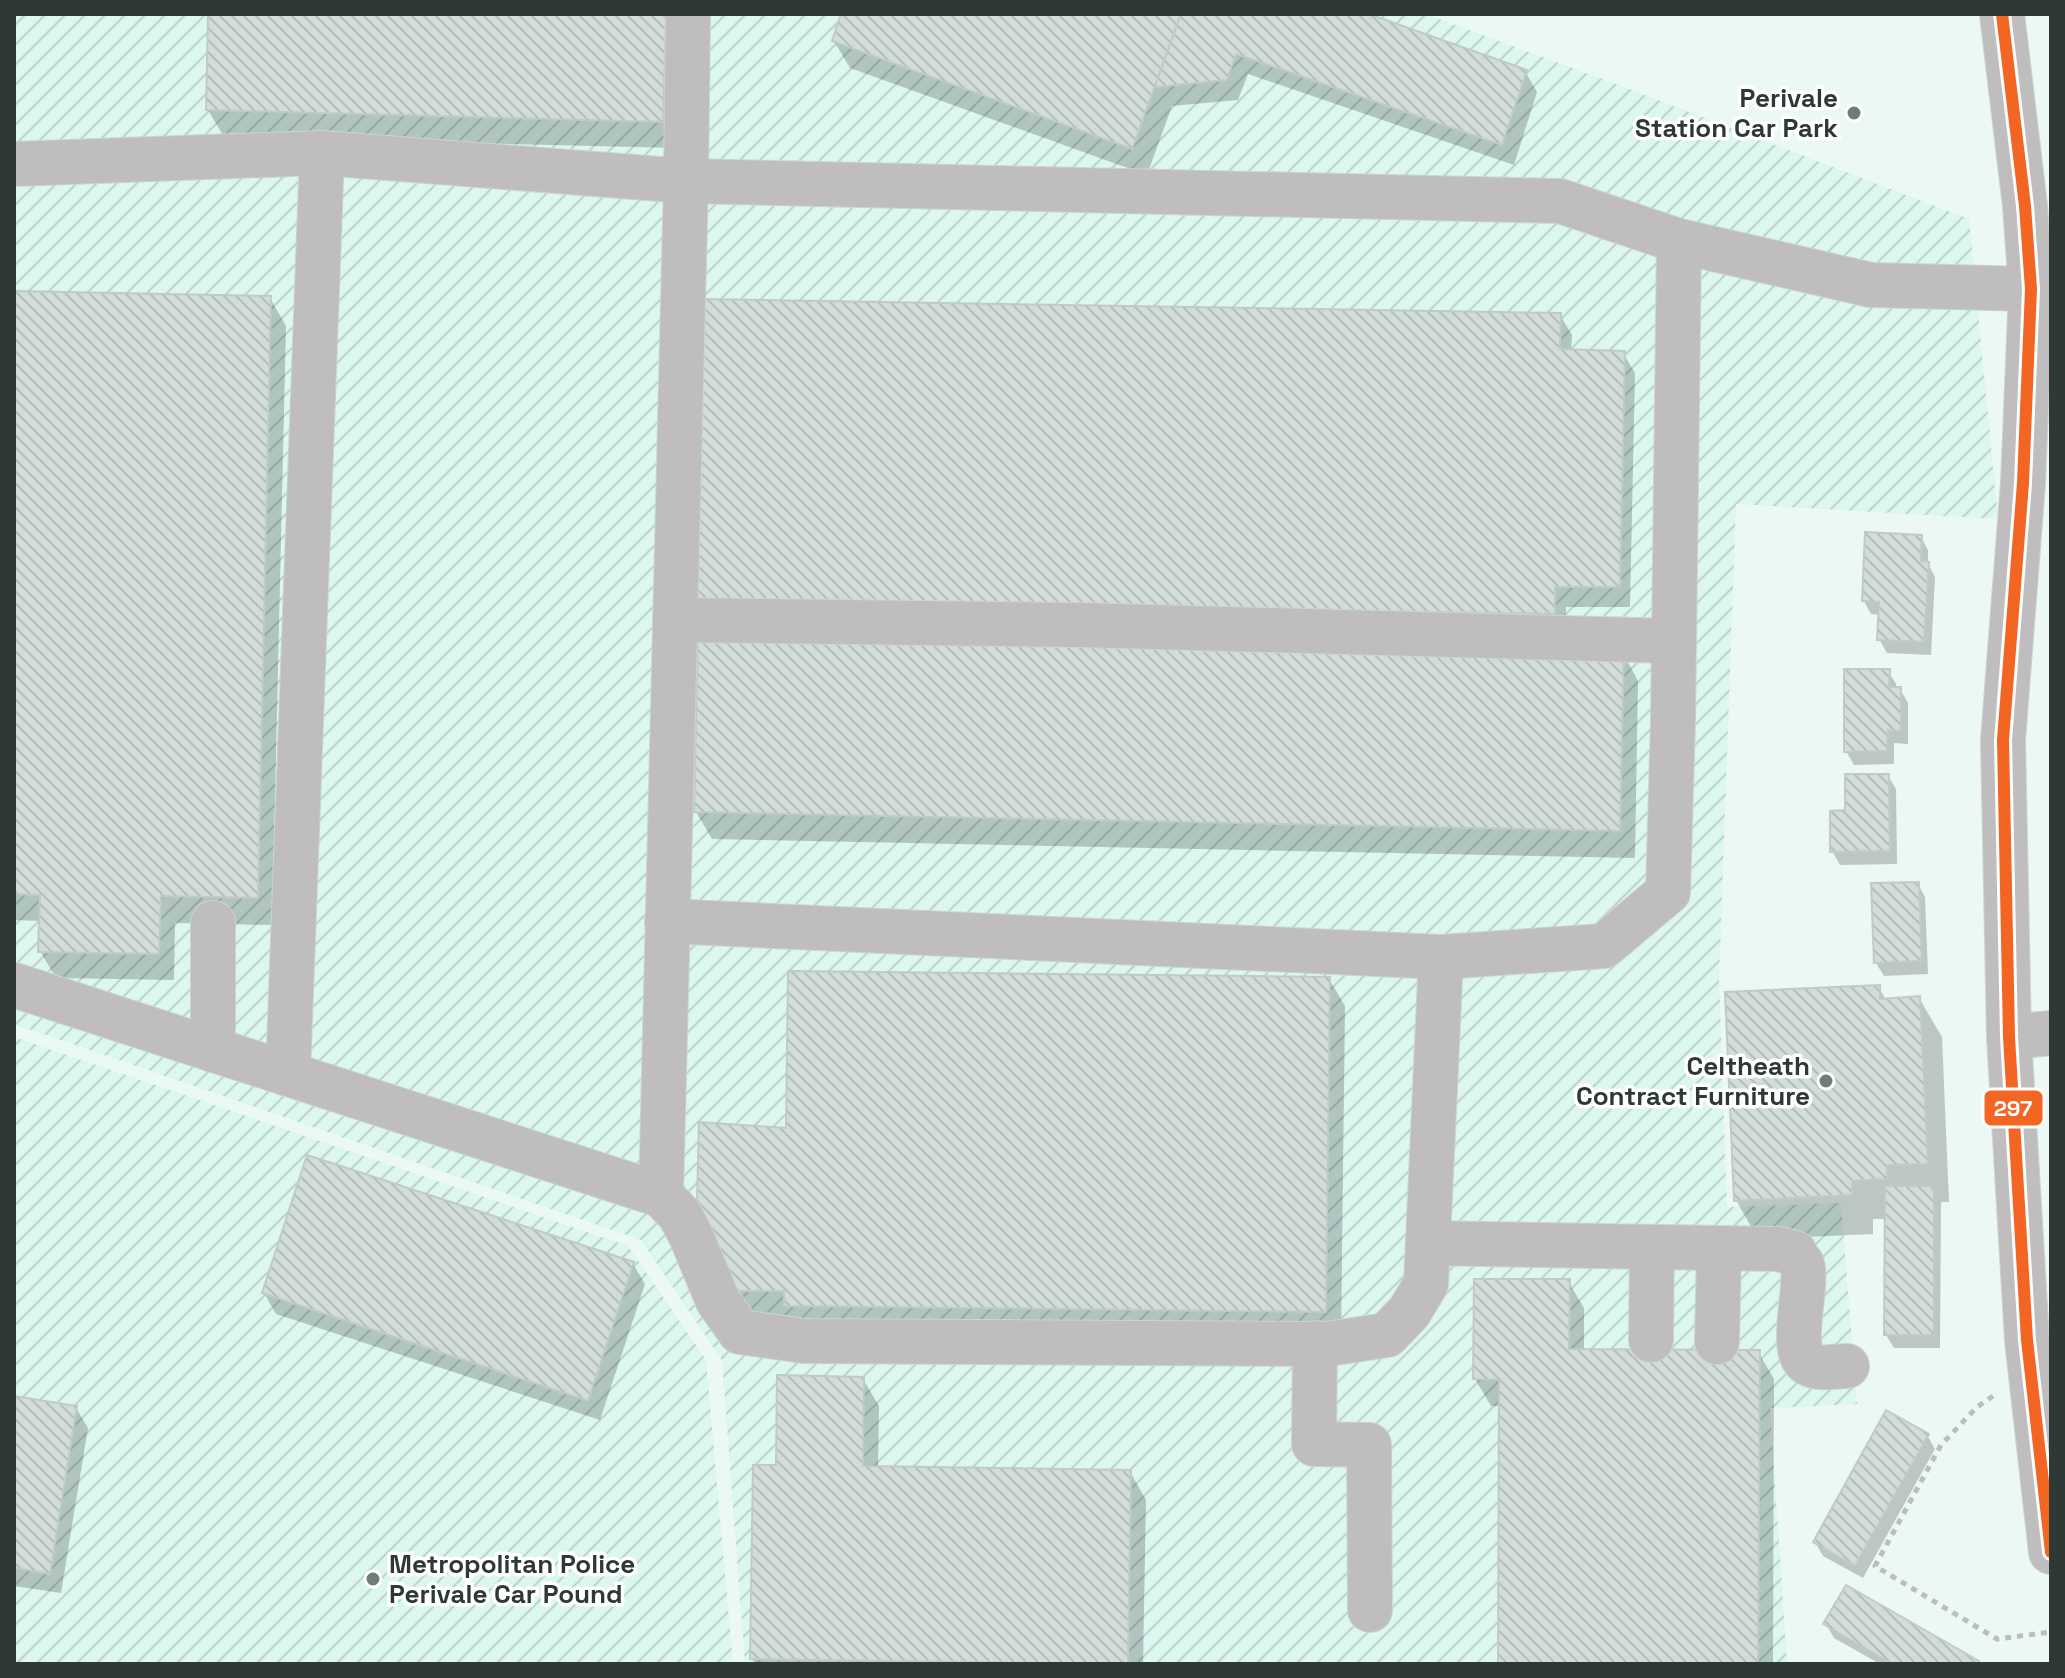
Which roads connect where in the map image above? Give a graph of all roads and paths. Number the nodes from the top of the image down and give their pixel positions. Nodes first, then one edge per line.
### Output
1 (688, 14) edge
2 (2002, 14) edge
3 (322, 153) junction
4 (14, 164) edge
5 (686, 181) junction
6 (2038, 210) edge
7 (1679, 241) junction
8 (2031, 289) junction
9 (2037, 483) edge
10 (675, 620) junction
11 (1674, 641) junction
12 (667, 921) junction
13 (213, 923) dead end
14 (1441, 957) junction
15 (14, 985) edge
16 (2030, 1035) edge
17 (213, 1050) junction
18 (288, 1074) junction
19 (661, 1195) junction
20 (1428, 1243) junction
21 (1652, 1247) junction
22 (1719, 1248) junction
23 (1651, 1340) dead end
24 (1717, 1342) dead end
25 (1315, 1343) junction
26 (1847, 1366) dead end
27 (2032, 1383) junction
28 (2051, 1547) edge
29 (1370, 1610) dead end
30 (2051, 1632) edge

1 - 5 street
2 - 6 street
3 - 4 street
3 - 5 street
3 - 18 street
5 - 7 street
5 - 10 street
6 - 8 street
7 - 8 street
7 - 11 street
8 - 9 street
9 - 16 street
10 - 11 street
10 - 12 street
11 - 14 street
12 - 14 street
12 - 19 street
13 - 17 street
14 - 20 street
15 - 17 street
16 - 27 street
17 - 18 street
18 - 19 street
19 - 25 street
20 - 21 street
20 - 25 street
21 - 22 street
21 - 23 street
22 - 24 street
22 - 26 street
25 - 29 street
27 - 28 street
27 - 30 path

